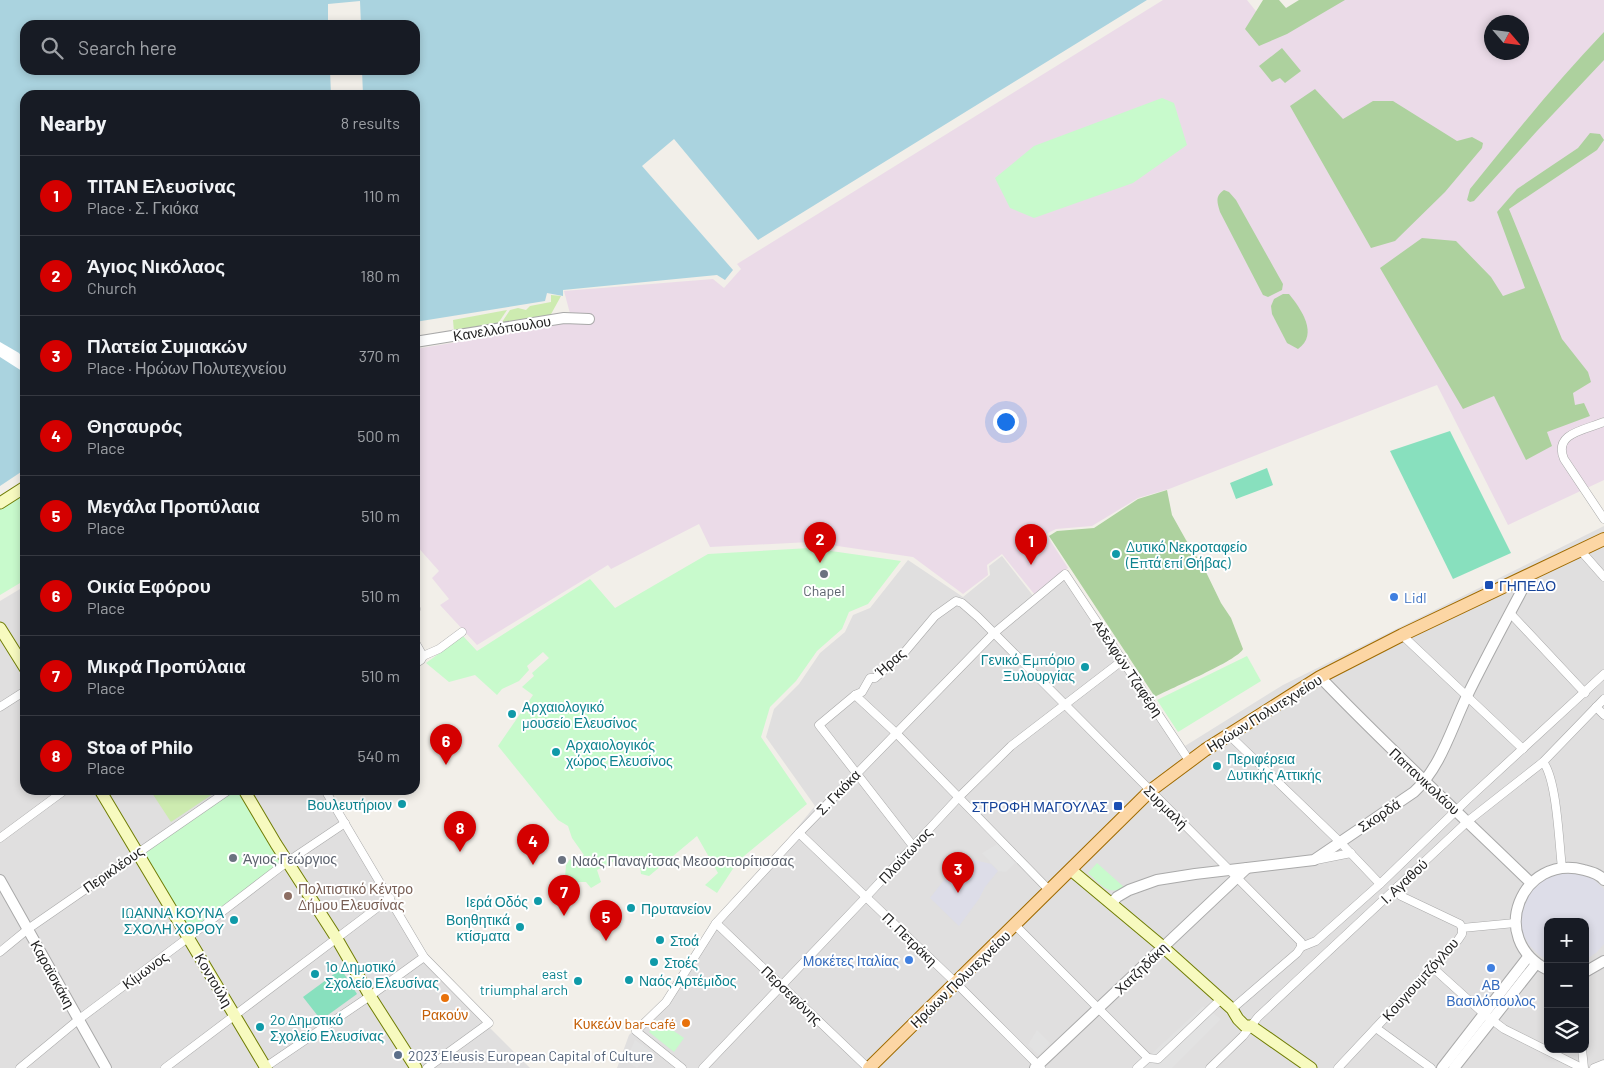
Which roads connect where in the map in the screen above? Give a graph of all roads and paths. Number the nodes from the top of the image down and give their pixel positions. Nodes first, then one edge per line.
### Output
1 (589, 319) dead end
2 (420, 341) edge
3 (1604, 422) edge
4 (20, 490) edge
5 (0, 503) edge
6 (1604, 519) edge
7 (1604, 540) edge
8 (1581, 551) junction
9 (1065, 574) joint
10 (1530, 574) junction
11 (1604, 577) edge
12 (962, 603) joint
13 (1510, 614) junction
14 (0, 628) edge
15 (462, 632) dead end
16 (993, 634) junction
17 (1402, 635) junction
18 (420, 651) edge
19 (423, 656) junction
20 (20, 660) edge
21 (1123, 660) junction
22 (420, 661) edge
23 (1604, 674) edge
24 (1320, 677) junction
25 (1585, 693) junction
26 (20, 694) edge
27 (856, 695) junction
28 (1467, 696) junction
29 (1604, 699) edge
30 (1064, 704) junction
31 (0, 707) edge
32 (1596, 707) junction
33 (1604, 715) edge
34 (896, 734) junction
35 (1228, 734) junction
36 (1522, 749) junction
37 (1190, 762) junction
38 (1543, 762) junction
39 (856, 772) junction
40 (1425, 782) junction
41 (1150, 791) junction
42 (58, 795) edge
43 (103, 795) edge
44 (222, 795) edge
45 (247, 795) edge
46 (328, 795) edge
47 (959, 797) junction
48 (1457, 810) junction
49 (1468, 821) junction
50 (345, 823) junction
51 (799, 833) junction
52 (0, 838) edge
53 (1340, 842) junction
54 (913, 846) junction
55 (137, 852) junction
56 (1351, 853) junction
57 (1314, 860) junction
58 (288, 862) junction
59 (1562, 868) junction
60 (1071, 870) junction
61 (1233, 874) junction
62 (1603, 875) edge
63 (0, 880) edge
64 (1531, 883) junction
65 (1380, 884) junction
66 (1398, 886) junction
67 (1050, 891) junction
68 (866, 897) junction
69 (390, 898) junction
70 (1112, 903) junction
71 (716, 923) junction
72 (1515, 923) junction
73 (1015, 925) junction
74 (1462, 928) junction
75 (28, 929) junction
76 (189, 938) junction
77 (337, 939) junction
78 (1164, 947) junction
79 (1301, 947) junction
80 (0, 952) edge
81 (424, 956) junction
82 (1532, 960) junction
83 (1604, 962) edge
84 (1432, 967) junction
85 (1544, 968) edge
86 (1589, 970) edge
87 (955, 982) junction
88 (782, 984) junction
89 (370, 996) junction
90 (1220, 1000) junction
91 (1099, 1008) junction
92 (1232, 1009) junction
93 (234, 1015) junction
94 (1487, 1016) junction
95 (78, 1020) junction
96 (1251, 1026) junction
97 (1376, 1028) junction
98 (1582, 1053) edge
99 (1148, 1058) junction
100 (1604, 1064) edge
101 (1038, 1067) edge
102 (20, 1068) edge
103 (106, 1068) edge
104 (165, 1068) edge
105 (265, 1068) edge
106 (416, 1068) edge
107 (427, 1068) edge
108 (682, 1068) edge
109 (703, 1068) edge
110 (868, 1068) edge
111 (1137, 1068) edge
112 (1210, 1068) edge
113 (1311, 1068) edge
114 (1338, 1068) edge
115 (1431, 1068) edge
116 (1442, 1068) edge
117 (1454, 1068) edge
118 (1583, 1068) edge
119 (1594, 1068) edge

1 - 2 street, Κανελλόπουλου
3 - 6 street
4 - 5 main road
7 - 8 main road, Ηρώων Πολυτεχνείου
8 - 10 main road, Ηρώων Πολυτεχνείου
8 - 11 street
9 - 16 street, Σ. Γκιόκα
9 - 21 street, Αδελφών Τζαφέρη
10 - 13 street, Σκορδά
10 - 17 main road, Ηρώων Πολυτεχνείου
12 - 16 street, Συρμαλή
12 - 27 street, Ήρας
13 - 25 street
13 - 28 street, Σκορδά
14 - 20 main road
15 - 19 street
16 - 30 street, Συρμαλή
16 - 34 street, Σ. Γκιόκα
17 - 24 main road, Ηρώων Πολυτεχνείου
17 - 28 street
18 - 19 street
19 - 22 street
21 - 30 street, Πλούτωνος
21 - 37 street, Αδελφών Τζαφέρη
23 - 25 street
24 - 35 main road, Ηρώων Πολυτεχνείου
24 - 40 street, Παπανικολάου
25 - 36 street
26 - 31 street
27 - 34 street
27 - 39 street, Ήρας
28 - 36 street
28 - 40 street, Σκορδά
29 - 32 street, Ι. Αγαθού
30 - 41 street, Συρμαλή
30 - 47 street, Πλούτωνος
32 - 33 street
32 - 38 street, Ι. Αγαθού
34 - 39 street, Σ. Γκιόκα
34 - 47 street
35 - 37 main road, Ηρώων Πολυτεχνείου
35 - 53 street
36 - 48 street
37 - 41 main road, Ηρώων Πολυτεχνείου
38 - 49 street, Ι. Αγαθού
38 - 59 street
39 - 51 street, Σ. Γκιόκα
39 - 54 street
40 - 48 street, Παπανικολάου
40 - 53 street, Σκορδά
41 - 60 main road, Ηρώων Πολυτεχνείου
41 - 61 street, Συρμαλή
42 - 52 street
43 - 55 main road, Κοντούλη
44 - 55 street, Περικλέους
45 - 58 main road
46 - 50 street
47 - 54 street, Πλούτωνος
47 - 67 street
48 - 49 street, Παπανικολάου
48 - 65 street
49 - 64 street, Παπανικολάου
49 - 66 street, Ι. Αγαθού
50 - 58 street, Κίμωνος
50 - 69 street
51 - 68 street, Π. Πετράκη
51 - 71 street, Σ. Γκιόκα
53 - 56 street
53 - 57 street, Σκορδά
54 - 68 street, Πλούτωνος
55 - 75 street, Περικλέους
55 - 76 main road, Κοντούλη
56 - 57 street
56 - 65 street
57 - 61 street, Σκορδά
58 - 76 street, Κίμωνος
58 - 77 main road
59 - 62 street
59 - 64 street
60 - 67 main road, Ηρώων Πολυτεχνείου
60 - 70 main road
61 - 70 street, Σκορδά
61 - 78 street, Χατζηδάκη
61 - 79 street, Συρμαλή
63 - 75 street, Καραϊσκάκη
64 - 72 street
65 - 79 street
66 - 74 street
66 - 96 street, Ι. Αγαθού
67 - 73 main road, Ηρώων Πολυτεχνείου
68 - 87 street, Π. Πετράκη
68 - 88 street, Πλούτωνος
69 - 77 street
69 - 81 street
70 - 78 main road
71 - 88 street, Περσεφόνης
71 - 108 street, Σ. Γκιόκα
72 - 74 street, Κουγιουμτζόγλου
72 - 82 street
73 - 87 main road, Ηρώων Πολυτεχνείου
73 - 91 street
74 - 84 street, Κουγιουμτζόγλου
75 - 80 street, Περικλέους
75 - 95 street, Καραϊσκάκη
76 - 93 main road, Κοντούλη
76 - 95 street, Κίμωνος
77 - 89 main road
77 - 93 street
78 - 90 main road
78 - 91 street, Χατζηδάκη
79 - 92 street
81 - 89 street
81 - 107 street
82 - 85 street
82 - 94 street
83 - 86 street
84 - 94 street
84 - 97 street, Κουγιουμτζόγλου
87 - 101 street, Π. Πετράκη
87 - 110 main road, Ηρώων Πολυτεχνείου
88 - 109 street, Πλούτωνος
88 - 110 street, Περσεφόνης
89 - 105 street
89 - 106 main road
90 - 92 main road
90 - 99 street
91 - 99 street
91 - 101 street, Χατζηδάκη
92 - 96 main road
93 - 104 street
93 - 105 main road, Κοντούλη
94 - 116 street
94 - 117 street
94 - 118 street
95 - 102 street, Κίμωνος
95 - 103 street, Καραϊσκάκη
96 - 112 street, Ι. Αγαθού
96 - 113 main road
97 - 114 street, Κουγιουμτζόγλου
97 - 115 street
98 - 118 street
99 - 111 street
100 - 119 street

